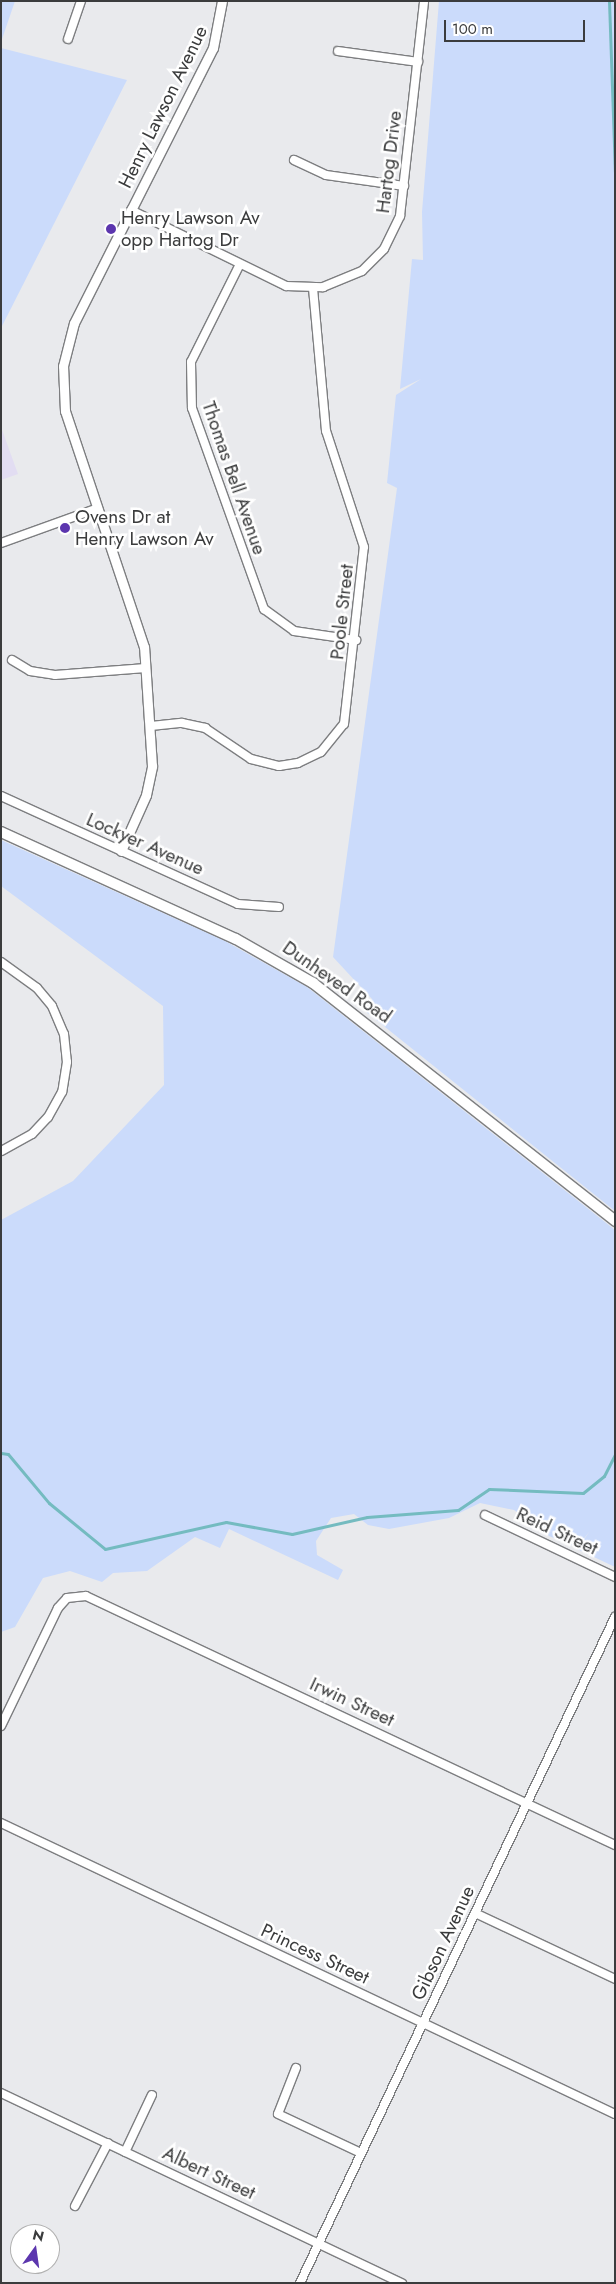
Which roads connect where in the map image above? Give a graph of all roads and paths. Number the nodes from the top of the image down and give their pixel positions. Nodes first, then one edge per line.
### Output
1 (81, 1) edge
2 (222, 1) edge
3 (424, 1) edge
4 (68, 39) dead end
5 (338, 51) dead end
6 (418, 62) junction
7 (294, 160) dead end
8 (404, 186) junction
9 (131, 210) junction
10 (239, 266) junction
11 (313, 288) junction
12 (98, 508) junction
13 (1, 543) edge
14 (356, 640) junction
15 (12, 660) dead end
16 (146, 668) junction
17 (151, 726) junction
18 (1, 796) edge
19 (1, 832) edge
20 (121, 852) junction
21 (279, 907) dead end
22 (1, 962) edge
23 (1, 1152) edge
24 (615, 1221) edge
25 (485, 1515) dead end
26 (615, 1577) edge
27 (615, 1617) edge
28 (1, 1726) edge
29 (527, 1803) junction
30 (1, 1823) edge
31 (615, 1845) edge
32 (475, 1913) junction
33 (615, 1979) edge
34 (423, 2023) junction
35 (296, 2068) dead end
36 (1, 2093) edge
37 (152, 2095) dead end
38 (615, 2114) edge
39 (108, 2144) junction
40 (125, 2152) junction
41 (362, 2153) junction
42 (74, 2206) dead end
43 (319, 2243) junction
44 (300, 2283) edge
45 (402, 2283) edge

1 - 4 street
2 - 9 street, Henry Lawson Avenue
3 - 6 street, Hartog Drive
5 - 6 street
6 - 8 street, Hartog Drive
7 - 8 street
8 - 11 street, Hartog Drive
9 - 10 street, Hartog Drive
9 - 12 street, Henry Lawson Avenue
10 - 11 street, Hartog Drive
10 - 14 street, Thomas Bell Avenue
11 - 14 street, Poole Street
12 - 13 street
12 - 16 street, Henry Lawson Avenue
14 - 17 street, Poole Street
15 - 16 street
16 - 17 street, Henry Lawson Avenue
17 - 20 street, Henry Lawson Avenue
18 - 20 street, Lockyer Avenue
19 - 24 main road, Dunheved Road
20 - 21 street, Lockyer Avenue
22 - 23 street
25 - 26 street, Reid Street
27 - 29 street, Gibson Avenue
28 - 29 street, Irwin Street
29 - 31 street, Irwin Street
29 - 32 street, Gibson Avenue
30 - 34 street, Princess Street
32 - 33 street
32 - 34 street, Gibson Avenue
34 - 38 street, Princess Street
34 - 41 street, Gibson Avenue
35 - 41 street
36 - 39 street, Albert Street
37 - 40 street
39 - 40 street, Albert Street
39 - 42 street
40 - 43 street, Albert Street
41 - 43 street, Gibson Avenue
43 - 44 street, Gibson Avenue
43 - 45 street, Albert Street

